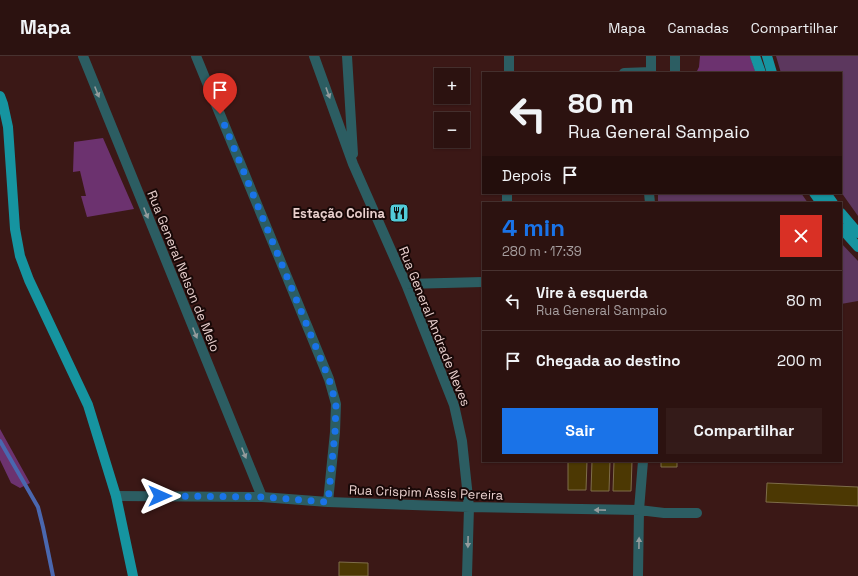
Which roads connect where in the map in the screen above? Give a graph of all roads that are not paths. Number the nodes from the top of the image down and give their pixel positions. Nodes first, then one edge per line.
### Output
1 (83, 56) edge
2 (196, 56) edge
3 (314, 56) edge
4 (347, 56) edge
5 (509, 56) edge
6 (651, 56) edge
7 (675, 56) edge
8 (756, 56) edge
9 (767, 56) edge
10 (509, 72) edge
11 (651, 72) edge
12 (675, 72) edge
13 (761, 72) edge
14 (772, 72) edge
15 (0, 96) edge
16 (353, 164) junction
17 (842, 214) edge
18 (842, 229) edge
19 (858, 233) edge
20 (858, 247) edge
21 (482, 282) edge
22 (406, 284) junction
23 (643, 462) edge
24 (116, 496) junction
25 (262, 497) junction
26 (328, 502) junction
27 (469, 507) junction
28 (640, 510) junction
29 (697, 513) dead end
30 (134, 576) edge
31 (467, 576) edge
32 (638, 576) edge

1 -> 25 street, Rua General Nelson de Melo
2 - 26 street
3 -> 16 street, Rua General Andrade Neves
4 - 16 street, Rua General Andrade Neves
5 - 10 street
6 - 11 street
7 - 12 street
8 - 13 main road
9 - 14 main road
15 - 24 main road
16 - 22 street, Rua General Andrade Neves
17 - 19 main road
18 - 20 main road
21 - 22 street
22 - 27 street, Rua General Andrade Neves
23 - 28 street
24 - 25 street, Rua Crispim Assis Pereira
24 - 30 main road
25 - 26 street, Rua Crispim Assis Pereira
26 - 27 street, Rua Crispim Assis Pereira
28 -> 27 street, Rua Crispim Assis Pereira
27 -> 31 street, Rua General Andrade Neves
28 - 29 street, Rua Crispim Assis Pereira
32 -> 28 street

